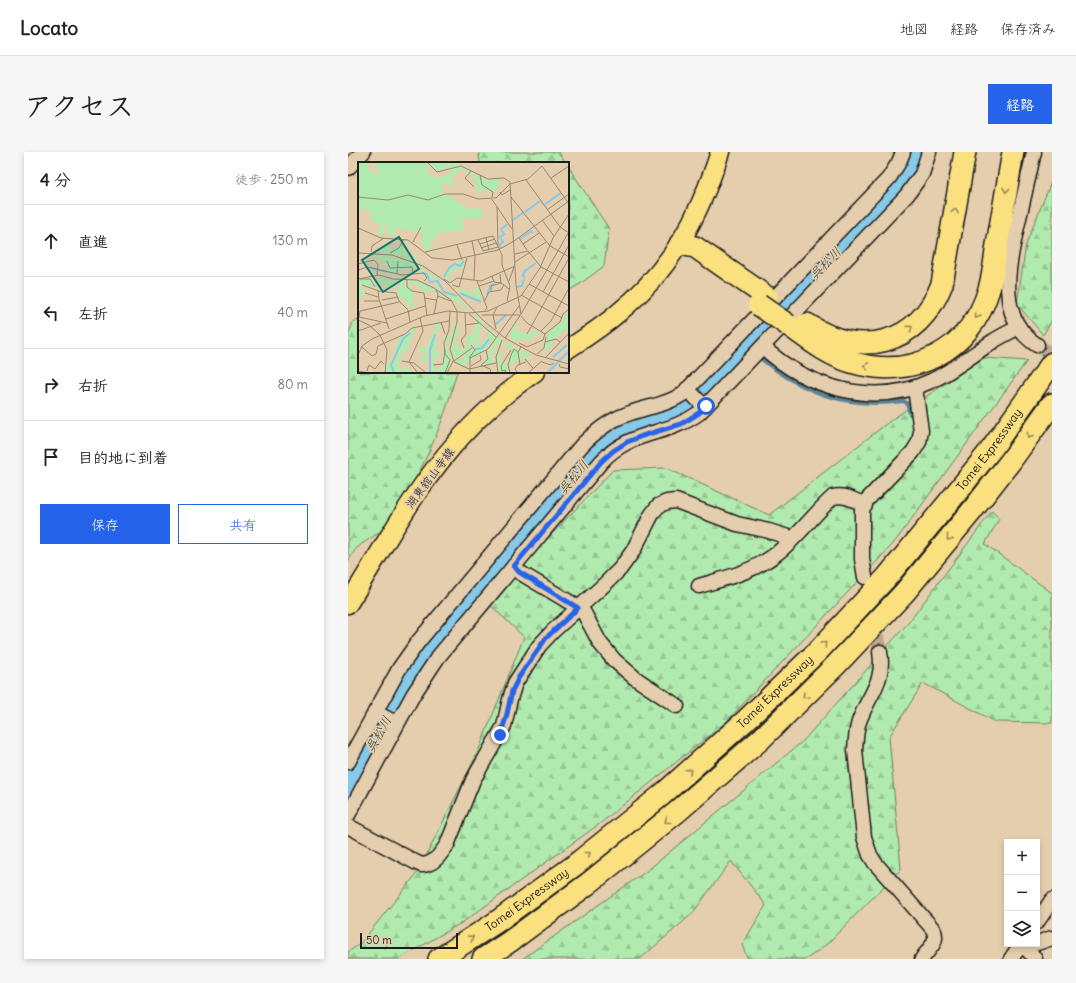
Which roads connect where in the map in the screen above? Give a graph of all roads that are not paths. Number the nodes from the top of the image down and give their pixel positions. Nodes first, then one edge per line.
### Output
1 (363, 152) edge
2 (720, 152) edge
3 (903, 152) edge
4 (929, 152) edge
5 (965, 152) edge
6 (1013, 152) edge
7 (1034, 152) edge
8 (348, 168) edge
9 (680, 244) junction
10 (792, 321) junction
11 (1019, 327) junction
12 (1037, 345) tunnel mouth
13 (763, 347) junction
14 (569, 348) edge
15 (1052, 363) edge
16 (534, 373) edge
17 (915, 388) junction
18 (688, 390) junction
19 (1052, 404) edge
20 (703, 406) junction
21 (865, 504) junction
22 (791, 540) junction
23 (514, 566) junction
24 (865, 577) tunnel mouth
25 (699, 586) dead end
26 (348, 604) edge
27 (578, 608) junction
28 (880, 652) tunnel mouth
29 (677, 706) dead end
30 (376, 713) junction
31 (396, 723) junction
32 (348, 762) edge
33 (348, 815) edge
34 (348, 826) edge
35 (1052, 900) edge
36 (1040, 918) edge
37 (1052, 938) edge
38 (1029, 948) edge
39 (439, 959) edge
40 (483, 959) edge
41 (922, 959) edge
42 (1011, 959) edge

1 - 8 street
2 - 9 main road
3 - 18 street
4 - 13 street
10 -> 5 highway
6 -> 10 highway
7 - 11 street
9 - 10 highway, bridge
9 - 14 main road
11 - 12 street
11 - 17 street
13 - 17 street
13 - 20 street
39 -> 15 highway, Tomei Expressway
16 - 26 main road, 湖東舘山寺線
17 - 21 street
18 - 20 street
18 - 30 street
19 -> 40 highway, Tomei Expressway
20 - 23 street
21 - 22 street
21 - 24 street
22 - 25 street
22 - 27 street
23 - 27 street
23 - 31 street
27 - 29 street
27 - 34 street
28 - 41 street
30 - 31 street
30 - 32 street
31 - 33 street
35 - 36 street
37 - 38 street
38 - 42 street

